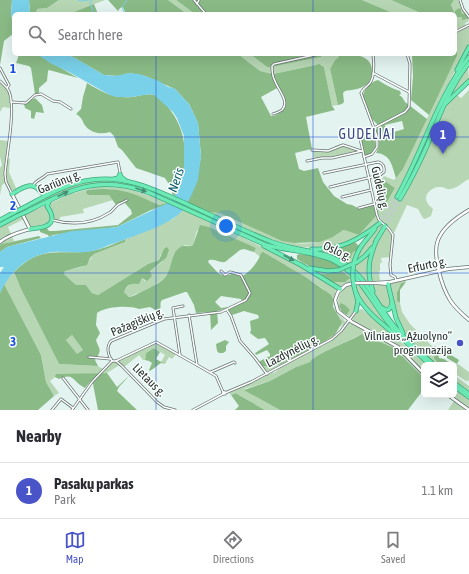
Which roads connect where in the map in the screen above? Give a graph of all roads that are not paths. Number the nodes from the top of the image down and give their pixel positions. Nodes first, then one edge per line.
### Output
1 (194, 0) edge
2 (199, 0) edge
3 (460, 0) edge
4 (197, 4) junction
5 (204, 12) edge
6 (469, 17) edge
7 (469, 25) edge
8 (457, 31) edge
9 (469, 47) edge
10 (310, 56) edge
11 (373, 56) edge
12 (408, 56) edge
13 (469, 57) edge
14 (469, 63) edge
15 (0, 68) edge
16 (469, 69) edge
17 (373, 73) junction
18 (0, 81) edge
19 (452, 82) junction
20 (469, 82) edge
21 (8, 88) junction
22 (409, 92) junction
23 (11, 102) junction
24 (71, 109) dead end
25 (441, 110) junction
26 (273, 114) dead end
27 (374, 128) junction
28 (360, 138) dead end
29 (312, 150) dead end
30 (362, 151) junction
31 (364, 156) junction
32 (307, 161) dead end
33 (366, 165) junction
34 (324, 173) dead end
35 (120, 174) junction
36 (369, 178) junction
37 (113, 179) junction
38 (126, 181) junction
39 (33, 186) junction
40 (330, 186) dead end
41 (371, 190) junction
42 (40, 191) junction
43 (12, 194) junction
44 (49, 195) junction
45 (342, 197) dead end
46 (51, 199) junction
47 (127, 200) dead end
48 (35, 202) junction
49 (374, 204) junction
50 (39, 206) junction
51 (196, 208) joint
52 (359, 208) dead end
53 (49, 210) junction
54 (469, 210) edge
55 (194, 213) joint
56 (0, 220) edge
57 (52, 220) junction
58 (210, 220) junction
59 (0, 225) edge
60 (384, 226) tunnel mouth
61 (30, 229) junction
62 (377, 239) junction
63 (0, 242) edge
64 (300, 249) junction
65 (301, 264) junction
66 (469, 267) edge
67 (221, 271) dead end
68 (440, 271) junction
69 (396, 280) junction
70 (388, 283) junction
71 (339, 291) junction
72 (356, 293) junction
73 (374, 295) junction
74 (378, 302) junction
75 (392, 302) junction
76 (183, 306) dead end
77 (227, 309) junction
78 (356, 311) junction
79 (369, 312) junction
80 (189, 315) junction
81 (174, 317) junction
82 (349, 320) junction
83 (469, 320) edge
84 (411, 343) junction
85 (180, 355) junction
86 (420, 355) junction
87 (89, 357) dead end
88 (112, 360) junction
89 (116, 361) junction
90 (427, 362) edge
91 (431, 362) edge
92 (235, 363) dead end
93 (198, 365) junction
94 (421, 371) edge
95 (211, 372) junction
96 (267, 374) junction
97 (63, 378) dead end
98 (457, 385) edge
99 (457, 388) edge
100 (224, 393) junction
101 (469, 395) edge
102 (452, 398) edge
103 (80, 399) junction
104 (73, 409) edge
105 (52, 410) edge
106 (88, 410) edge
107 (175, 410) edge
108 (193, 410) edge
109 (469, 410) edge

1 - 4 street
2 - 4 street
3 - 6 street
4 - 5 street
7 - 8 street
9 - 19 highway
10 - 26 street
11 - 17 street
12 - 22 street
13 - 19 highway
14 - 16 highway
14 - 25 highway
15 - 21 street
17 - 22 street
17 - 27 street
18 - 21 street
19 - 25 highway
20 - 25 highway
21 - 23 street
22 - 27 street
23 - 24 street
23 - 43 street
27 - 31 street
28 - 30 street, Gudelių g.
29 - 30 street
30 - 31 street, Gudelių g.
30 - 32 street
31 - 33 street, Gudelių g.
33 - 34 street
33 - 36 street, Gudelių g.
33 - 36 street
35 - 37 highway
35 - 38 highway
35 - 39 street
36 - 40 street
36 - 41 street, Gudelių g.
37 - 38 highway, Gariūnų g.
37 - 44 highway, Gariūnų g.
38 - 51 highway, Gariūnų g.
39 - 42 highway
39 - 43 highway
41 - 45 street
41 - 49 street, Gudelių g.
42 - 44 highway
42 - 48 highway
43 - 61 street
44 - 48 highway, Gariūnų g.
46 - 50 highway, Gariūnų g.
46 - 53 highway
46 -> 55 highway, Gariūnų g.
47 - 57 street
48 - 56 highway, Gariūnų g., bridge
49 - 52 street
49 - 69 street, Gudelių g.
50 - 53 highway
50 - 59 highway, Gariūnų g., bridge
51 - 64 highway, Oslo g.
53 - 57 highway
54 - 68 street
55 - 58 highway, Oslo g.
57 - 61 highway
58 -> 65 highway
58 - 86 highway, Oslo g.
60 - 62 highway
61 - 63 street
62 - 65 highway, bridge
62 - 73 highway
64 - 72 highway, bridge
64 - 73 highway, Oslo g.
65 - 71 highway
66 - 68 street, Erfurto g.
67 - 77 street, Pažagiškių g.
68 - 69 street, Erfurto g.
68 - 83 street
69 - 70 street, Erfurto g.
70 - 71 street, Erfurto g., bridge
70 - 75 highway
71 - 82 street
72 - 78 highway
72 - 79 highway
73 - 74 highway, Oslo g.
74 - 75 highway
74 - 84 highway, Oslo g.
75 - 84 highway
76 - 81 street
77 - 80 street, Pažagiškių g.
77 - 96 street
78 - 79 highway
78 - 82 street, Lazdynėlių g.
79 - 86 highway
80 - 81 street, Pažagiškių g.
80 - 93 street
81 - 85 street
81 - 88 street, Pažagiškių g.
82 - 94 street
82 - 96 street, Lazdynėlių g.
84 - 91 highway, Oslo g.
85 - 89 street
85 - 93 street
86 - 90 highway, Oslo g.
87 - 88 street, Lietaus g.
88 - 89 street, Lietaus g.
88 - 103 street
89 - 107 street, Lietaus g.
92 - 95 street
93 - 95 street
95 - 100 street
96 - 100 street, Lazdynėlių g.
97 - 103 street
98 - 101 highway
99 - 101 highway
100 - 108 street, Lazdynėlių g.
102 - 109 street
103 - 104 street
103 - 106 street
104 - 105 street

